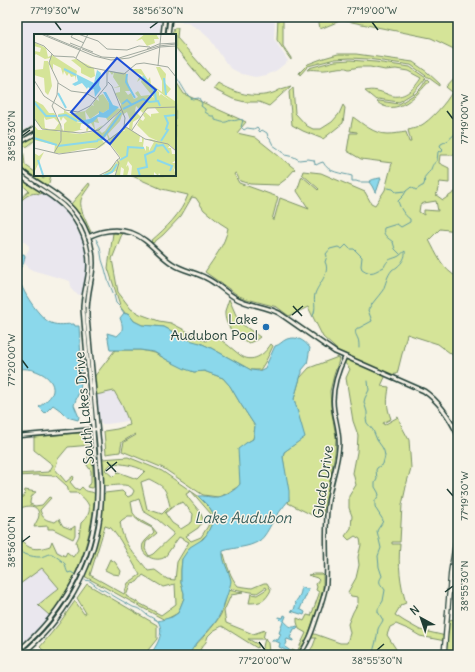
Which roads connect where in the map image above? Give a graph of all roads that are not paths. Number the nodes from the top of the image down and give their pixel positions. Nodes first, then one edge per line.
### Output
1 (165, 17) edge
2 (170, 17) edge
3 (164, 34) edge
4 (168, 34) edge
5 (34, 129) edge
6 (34, 135) edge
7 (17, 139) edge
8 (17, 144) edge
9 (17, 167) edge
10 (17, 173) edge
11 (88, 237) junction
12 (84, 238) junction
13 (345, 357) junction
14 (93, 429) junction
15 (98, 429) junction
16 (458, 435) edge
17 (17, 436) edge
18 (458, 529) edge
19 (17, 652) edge
20 (21, 655) edge
21 (299, 655) edge
22 (444, 655) edge

1 - 3 main road
2 - 4 main road
5 - 7 main road
6 - 8 main road
9 - 11 main road, South Lakes Drive
10 - 12 main road, South Lakes Drive
11 - 12 main road
11 - 13 main road
11 - 15 main road, South Lakes Drive
12 - 14 main road, South Lakes Drive
13 - 16 main road
13 - 21 street, Glade Drive
14 - 15 street
14 - 17 street
14 - 19 main road, South Lakes Drive
15 - 20 main road, South Lakes Drive
18 - 22 main road

